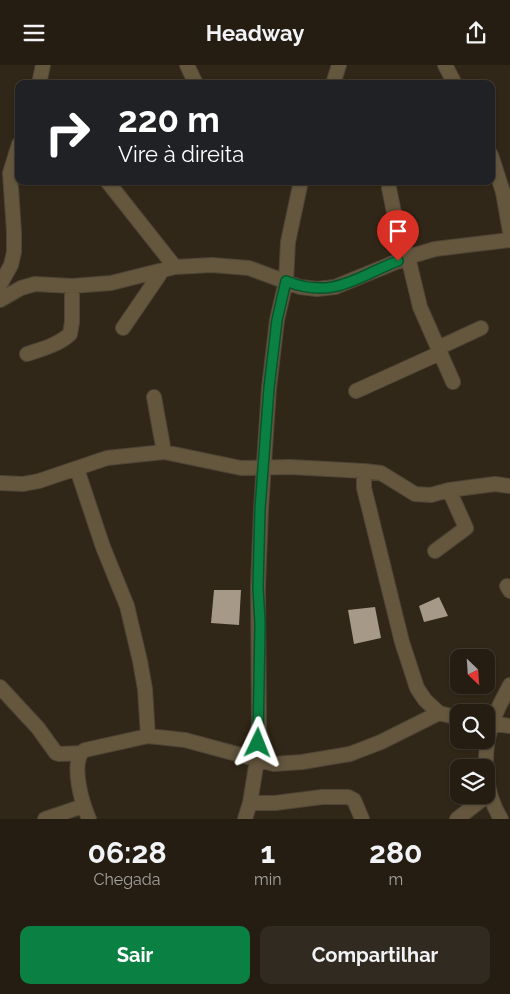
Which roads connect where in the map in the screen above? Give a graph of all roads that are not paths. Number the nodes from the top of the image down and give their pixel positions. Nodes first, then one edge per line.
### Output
1 (43, 65) edge
2 (187, 65) edge
3 (339, 65) edge
4 (445, 65) edge
5 (41, 80) edge
6 (194, 80) edge
7 (334, 80) edge
8 (453, 80) edge
9 (15, 157) edge
10 (495, 167) edge
11 (109, 185) edge
12 (300, 185) edge
13 (389, 188) dead end
14 (510, 232) edge
15 (510, 241) edge
16 (408, 257) junction
17 (168, 269) junction
18 (286, 281) junction
19 (0, 285) edge
20 (72, 286) junction
21 (0, 300) edge
22 (123, 328) dead end
23 (481, 328) dead end
24 (439, 350) junction
25 (26, 354) dead end
26 (453, 382) dead end
27 (356, 391) dead end
28 (154, 397) dead end
29 (164, 452) junction
30 (264, 468) junction
31 (77, 469) junction
32 (364, 471) junction
33 (0, 483) edge
34 (510, 486) edge
35 (449, 490) junction
36 (435, 551) dead end
37 (510, 685) edge
38 (0, 687) edge
39 (439, 713) junction
40 (450, 715) edge
41 (495, 716) edge
42 (510, 726) edge
43 (495, 727) edge
44 (148, 736) junction
45 (81, 753) junction
46 (257, 760) junction
47 (250, 803) junction
48 (477, 804) edge
49 (494, 804) edge
50 (86, 813) edge
51 (45, 819) edge
52 (246, 819) edge
53 (362, 819) edge
54 (457, 819) edge
55 (501, 819) edge

1 - 5 street
2 - 6 street
3 - 7 street
4 - 8 street
9 - 19 street
10 - 14 street
11 - 17 street
12 - 18 street
13 - 16 street
15 - 16 street
16 - 18 street
16 - 24 street
17 - 18 street
17 - 20 street
17 - 22 street
18 - 30 street
20 - 21 street
20 - 25 street
23 - 24 street
24 - 26 street
24 - 27 street
28 - 29 street
29 - 30 street
29 - 31 street
30 - 32 street
30 - 46 street
31 - 33 street
31 - 44 street
32 - 35 street
32 - 39 street
34 - 35 street
35 - 36 street
37 - 41 street
38 - 45 street
39 - 40 street
39 - 46 street
42 - 43 street
44 - 45 street
44 - 46 street
45 - 50 street
46 - 47 street
47 - 52 street
47 - 53 street
48 - 54 street
49 - 55 street
50 - 51 street

